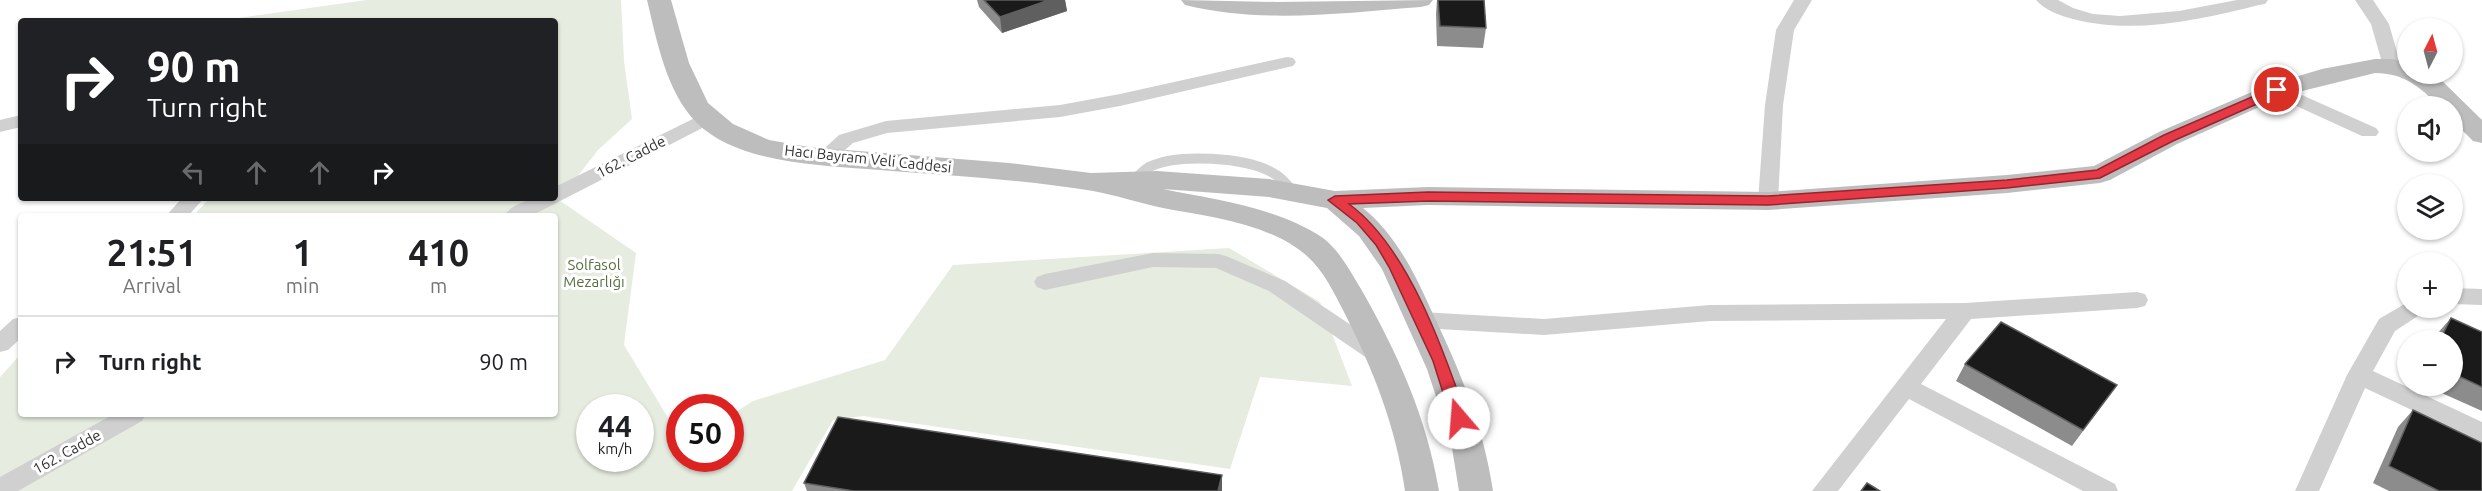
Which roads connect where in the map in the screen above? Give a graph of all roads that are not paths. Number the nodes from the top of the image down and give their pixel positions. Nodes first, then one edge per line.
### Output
1 (658, 0) edge
2 (1193, 0) edge
3 (1421, 0) edge
4 (1803, 0) edge
5 (2045, 0) edge
6 (2259, 0) edge
7 (2364, 0) edge
8 (2397, 59) edge
9 (1287, 62) dead end
10 (2397, 71) edge
11 (2431, 84) edge
12 (2277, 90) junction
13 (707, 118) junction
14 (18, 122) edge
15 (0, 126) edge
16 (2369, 132) dead end
17 (2482, 135) edge
18 (825, 157) junction
19 (1092, 182) junction
20 (558, 193) edge
21 (1335, 200) junction
22 (191, 201) edge
23 (543, 201) edge
24 (1768, 201) junction
25 (179, 213) edge
26 (520, 213) edge
27 (1283, 229) junction
28 (1045, 282) dead end
29 (2463, 296) edge
30 (2482, 297) edge
31 (2137, 300) dead end
32 (1965, 311) junction
33 (2398, 318) edge
34 (1422, 320) junction
35 (18, 328) edge
36 (0, 344) edge
37 (1383, 357) junction
38 (2359, 375) junction
39 (1906, 387) junction
40 (129, 417) edge
41 (2482, 433) edge
42 (0, 489) edge
43 (1422, 491) edge
44 (1476, 491) edge
45 (1824, 491) edge
46 (2106, 491) edge
47 (2307, 491) edge

1 - 13 main road, Hacı Bayram Veli Caddesi
2 - 3 main road
4 - 24 street
5 - 6 street
7 - 8 street
9 - 18 street
10 - 12 main road
11 - 17 main road
12 - 16 street
12 - 24 main road
13 - 18 main road, Hacı Bayram Veli Caddesi
13 - 20 street, 162. Cadde
14 - 15 street
18 - 19 main road, Hacı Bayram Veli Caddesi
19 - 21 main road
19 - 27 main road
21 - 24 main road
21 - 27 main road
21 - 34 main road
22 - 25 street
23 - 26 street
27 - 37 main road
28 - 37 street
29 - 30 street
31 - 32 street
32 - 34 street
32 - 39 street
33 - 38 street
34 - 44 main road
35 - 36 street
37 - 43 main road
38 - 41 street
38 - 47 street
39 - 45 street
39 - 46 street
40 - 42 street, 162. Cadde

